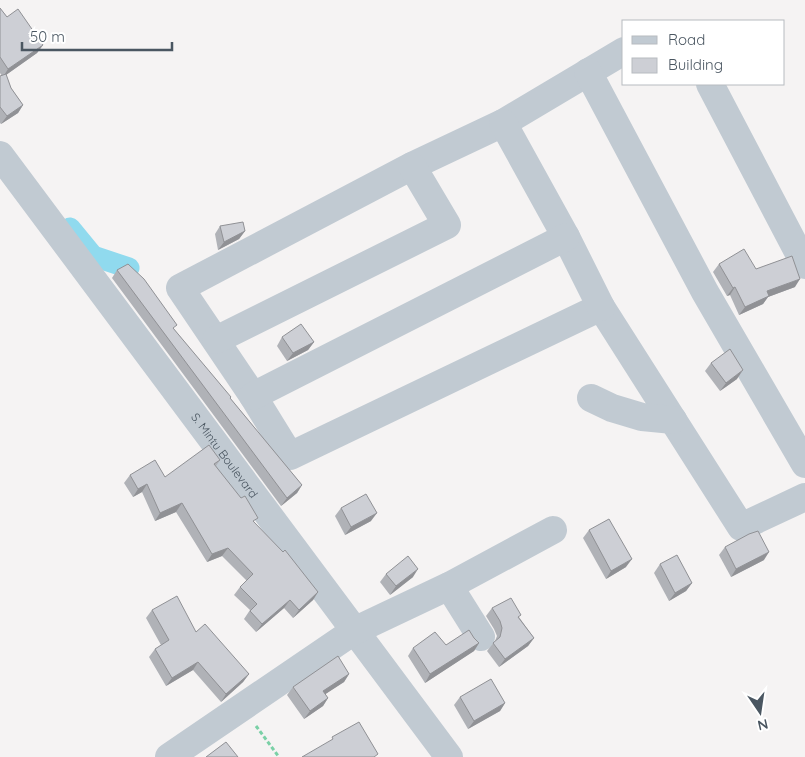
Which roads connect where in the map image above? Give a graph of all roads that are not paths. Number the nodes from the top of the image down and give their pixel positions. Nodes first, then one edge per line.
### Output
1 (622, 52) edge
2 (588, 72) junction
3 (711, 85) edge
4 (503, 123) junction
5 (0, 155) edge
6 (412, 166) junction
7 (566, 237) junction
8 (805, 265) edge
9 (601, 307) junction
10 (216, 340) junction
11 (253, 396) junction
12 (591, 398) dead end
13 (673, 420) junction
14 (805, 464) edge
15 (805, 497) edge
16 (553, 530) dead end
17 (449, 586) junction
18 (354, 632) junction
19 (481, 637) dead end
20 (168, 757) edge
21 (449, 757) edge

1 - 2 street
2 - 4 street
2 - 14 street
3 - 8 street
4 - 6 street
4 - 7 street
5 - 18 street, S. Mintu Boulevard
6 - 10 street
6 - 10 street
7 - 9 street
7 - 11 street
9 - 11 street
9 - 13 street
10 - 11 street
12 - 13 street
13 - 15 street
16 - 17 street
17 - 18 street
17 - 19 street
18 - 20 street
18 - 21 street, S. Mintu Boulevard

